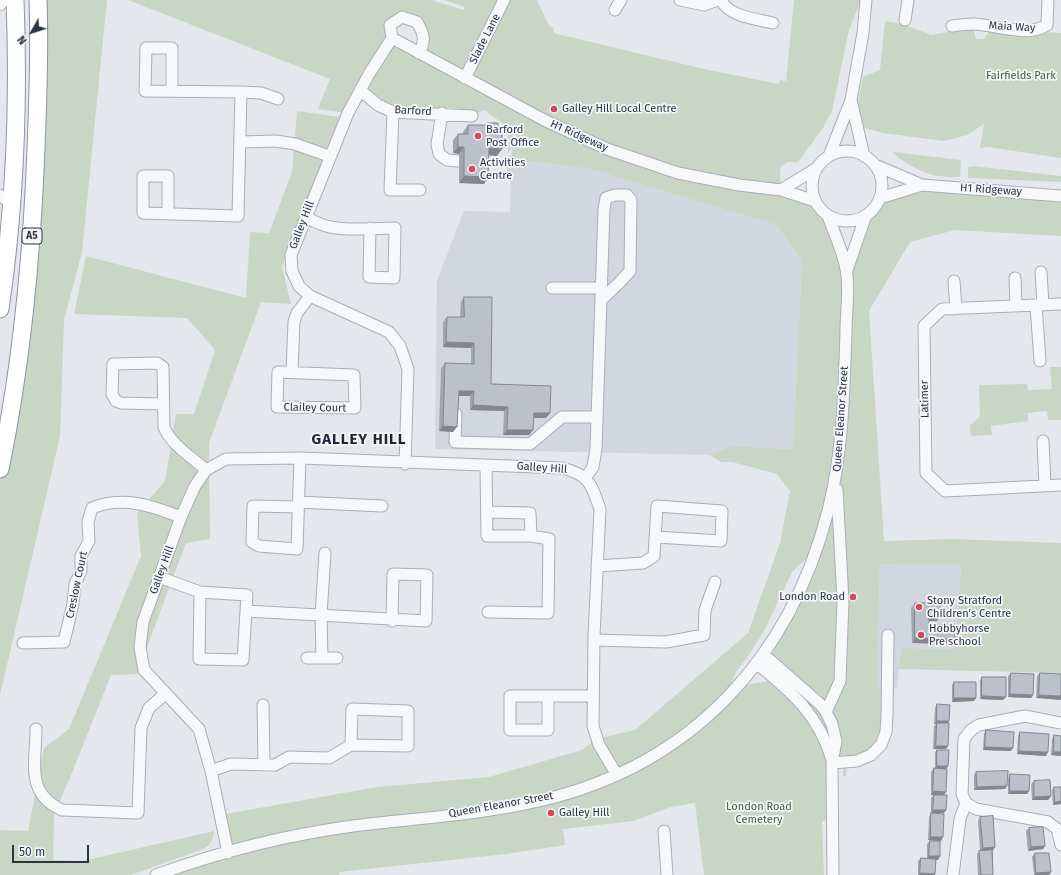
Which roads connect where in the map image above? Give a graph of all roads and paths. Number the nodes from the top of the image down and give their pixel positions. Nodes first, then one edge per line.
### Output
1 (4, 0) edge
2 (16, 0) edge
3 (38, 0) edge
4 (504, 0) edge
5 (621, 0) edge
6 (680, 0) edge
7 (716, 0) edge
8 (721, 0) edge
9 (866, 0) edge
10 (908, 0) edge
11 (1048, 0) edge
12 (0, 5) edge
13 (614, 10) dead end
14 (905, 20) dead end
15 (772, 23) dead end
16 (952, 26) dead end
17 (392, 38) junction
18 (419, 53) junction
19 (465, 78) junction
20 (360, 90) junction
21 (172, 91) junction
22 (241, 92) junction
23 (278, 100) dead end
24 (851, 100) junction
25 (393, 112) junction
26 (442, 113) junction
27 (472, 116) dead end
28 (241, 142) junction
29 (329, 156) junction
30 (829, 156) junction
31 (864, 156) junction
32 (458, 161) dead end
33 (874, 165) junction
34 (817, 168) junction
35 (922, 185) junction
36 (420, 190) dead end
37 (781, 190) junction
38 (1061, 196) edge
39 (880, 198) junction
40 (6, 200) edge
41 (815, 201) junction
42 (168, 213) dead end
43 (866, 215) junction
44 (828, 216) junction
45 (306, 217) junction
46 (370, 228) junction
47 (846, 270) junction
48 (1041, 272) dead end
49 (1015, 278) dead end
50 (954, 281) dead end
51 (552, 288) dead end
52 (602, 288) junction
53 (310, 296) junction
54 (601, 300) junction
55 (1061, 304) edge
56 (1040, 305) junction
57 (1016, 306) junction
58 (0, 309) edge
59 (956, 309) junction
60 (1040, 361) dead end
61 (292, 372) junction
62 (163, 404) junction
63 (456, 413) edge
64 (597, 417) junction
65 (1043, 441) dead end
66 (300, 458) junction
67 (405, 464) junction
68 (486, 466) junction
69 (0, 469) edge
70 (206, 470) junction
71 (586, 477) junction
72 (837, 478) junction
73 (1061, 485) edge
74 (1045, 486) junction
75 (298, 505) junction
76 (382, 506) dead end
77 (487, 512) junction
78 (181, 517) junction
79 (531, 536) junction
80 (656, 537) junction
81 (325, 553) dead end
82 (597, 566) junction
83 (159, 577) junction
84 (715, 582) dead end
85 (200, 592) junction
86 (247, 611) junction
87 (488, 612) dead end
88 (321, 615) junction
89 (392, 621) junction
90 (888, 635) dead end
91 (594, 640) junction
92 (23, 643) dead end
93 (307, 658) dead end
94 (322, 658) junction
95 (338, 658) dead end
96 (760, 659) junction
97 (165, 694) junction
98 (548, 696) junction
99 (593, 696) junction
100 (263, 704) dead end
101 (826, 712) junction
102 (1061, 723) edge
103 (36, 729) dead end
104 (351, 745) junction
105 (832, 763) junction
106 (264, 764) junction
107 (211, 771) junction
108 (617, 775) junction
109 (966, 803) junction
110 (664, 831) dead end
111 (1061, 845) edge
112 (228, 853) junction
113 (156, 875) edge
114 (667, 875) edge
115 (833, 875) edge
116 (953, 875) edge

1 - 12 street
2 - 40 highway, A5
3 - 69 highway, A5
4 - 19 street, Slade Lane
5 - 13 street
6 - 7 street
8 - 15 street
9 - 24 street
10 - 14 street
11 - 16 street, Maia Way
17 - 18 street, H1 Ridgeway
17 - 18 street, Galley Hill
17 - 20 street, Galley Hill
18 - 19 street, H1 Ridgeway
19 - 37 street, H1 Ridgeway
20 - 25 street, Barford
20 - 29 street, Galley Hill
21 - 21 street
21 - 22 street
22 - 23 street
22 - 28 street
24 - 30 street
24 - 31 street
25 - 26 street, Barford
25 - 36 street
26 - 27 street, Barford
26 - 32 street
28 - 29 street
28 - 42 street
29 - 45 street, Galley Hill
30 - 31 street
30 - 34 street
31 - 33 street
33 - 35 street, H1 Ridgeway
33 - 39 street
34 - 37 street
34 - 41 street
35 - 38 street, H1 Ridgeway
35 - 39 street, H1 Ridgeway
37 - 41 street, H1 Ridgeway
39 - 43 street
40 - 58 highway, A5
41 - 44 street
43 - 44 street
43 - 47 street, Queen Eleanor Street
44 - 47 street, Queen Eleanor Street
45 - 46 street
45 - 53 street, Galley Hill
46 - 46 street
47 - 72 street, Queen Eleanor Street
48 - 56 street
49 - 57 street
50 - 59 street
51 - 52 street
52 - 54 street
52 - 54 street
53 - 61 street
53 - 67 street, Galley Hill
54 - 64 street
55 - 56 street, Latimer
56 - 57 street, Latimer
56 - 60 street
57 - 59 street, Latimer
59 - 74 street, Latimer
61 - 61 street, Clailey Court
62 - 62 street
62 - 70 street
63 - 64 street
64 - 71 street
65 - 74 street
66 - 67 street, Galley Hill
66 - 70 street, Galley Hill
66 - 75 street
67 - 68 street, Galley Hill
68 - 71 street, Galley Hill
68 - 77 street
70 - 78 street, Galley Hill
71 - 82 street
72 - 96 street, Queen Eleanor Street
72 - 101 street
73 - 74 street, Latimer
75 - 75 street
75 - 76 street
77 - 79 street
77 - 79 street
78 - 83 street, Galley Hill
78 - 92 street, Creslow Court
79 - 87 street
80 - 80 street
80 - 82 street
81 - 88 street
82 - 91 street
83 - 85 street
83 - 97 street, Galley Hill
84 - 91 street
85 - 86 street
85 - 86 street
86 - 88 street
88 - 89 street
88 - 94 street
89 - 89 street
90 - 105 street
91 - 99 street
93 - 94 street
94 - 95 street
96 - 101 street
96 - 105 street
96 - 108 street, Queen Eleanor Street
97 - 103 street
97 - 107 street, Galley Hill
98 - 98 street
98 - 99 street
99 - 108 street
100 - 106 street
101 - 105 street
102 - 109 street
104 - 104 street
104 - 106 street
105 - 115 street
106 - 107 street
107 - 112 street, Galley Hill
108 - 112 street, Queen Eleanor Street
109 - 111 street
109 - 116 street
110 - 114 street
112 - 113 street, Queen Eleanor Street

